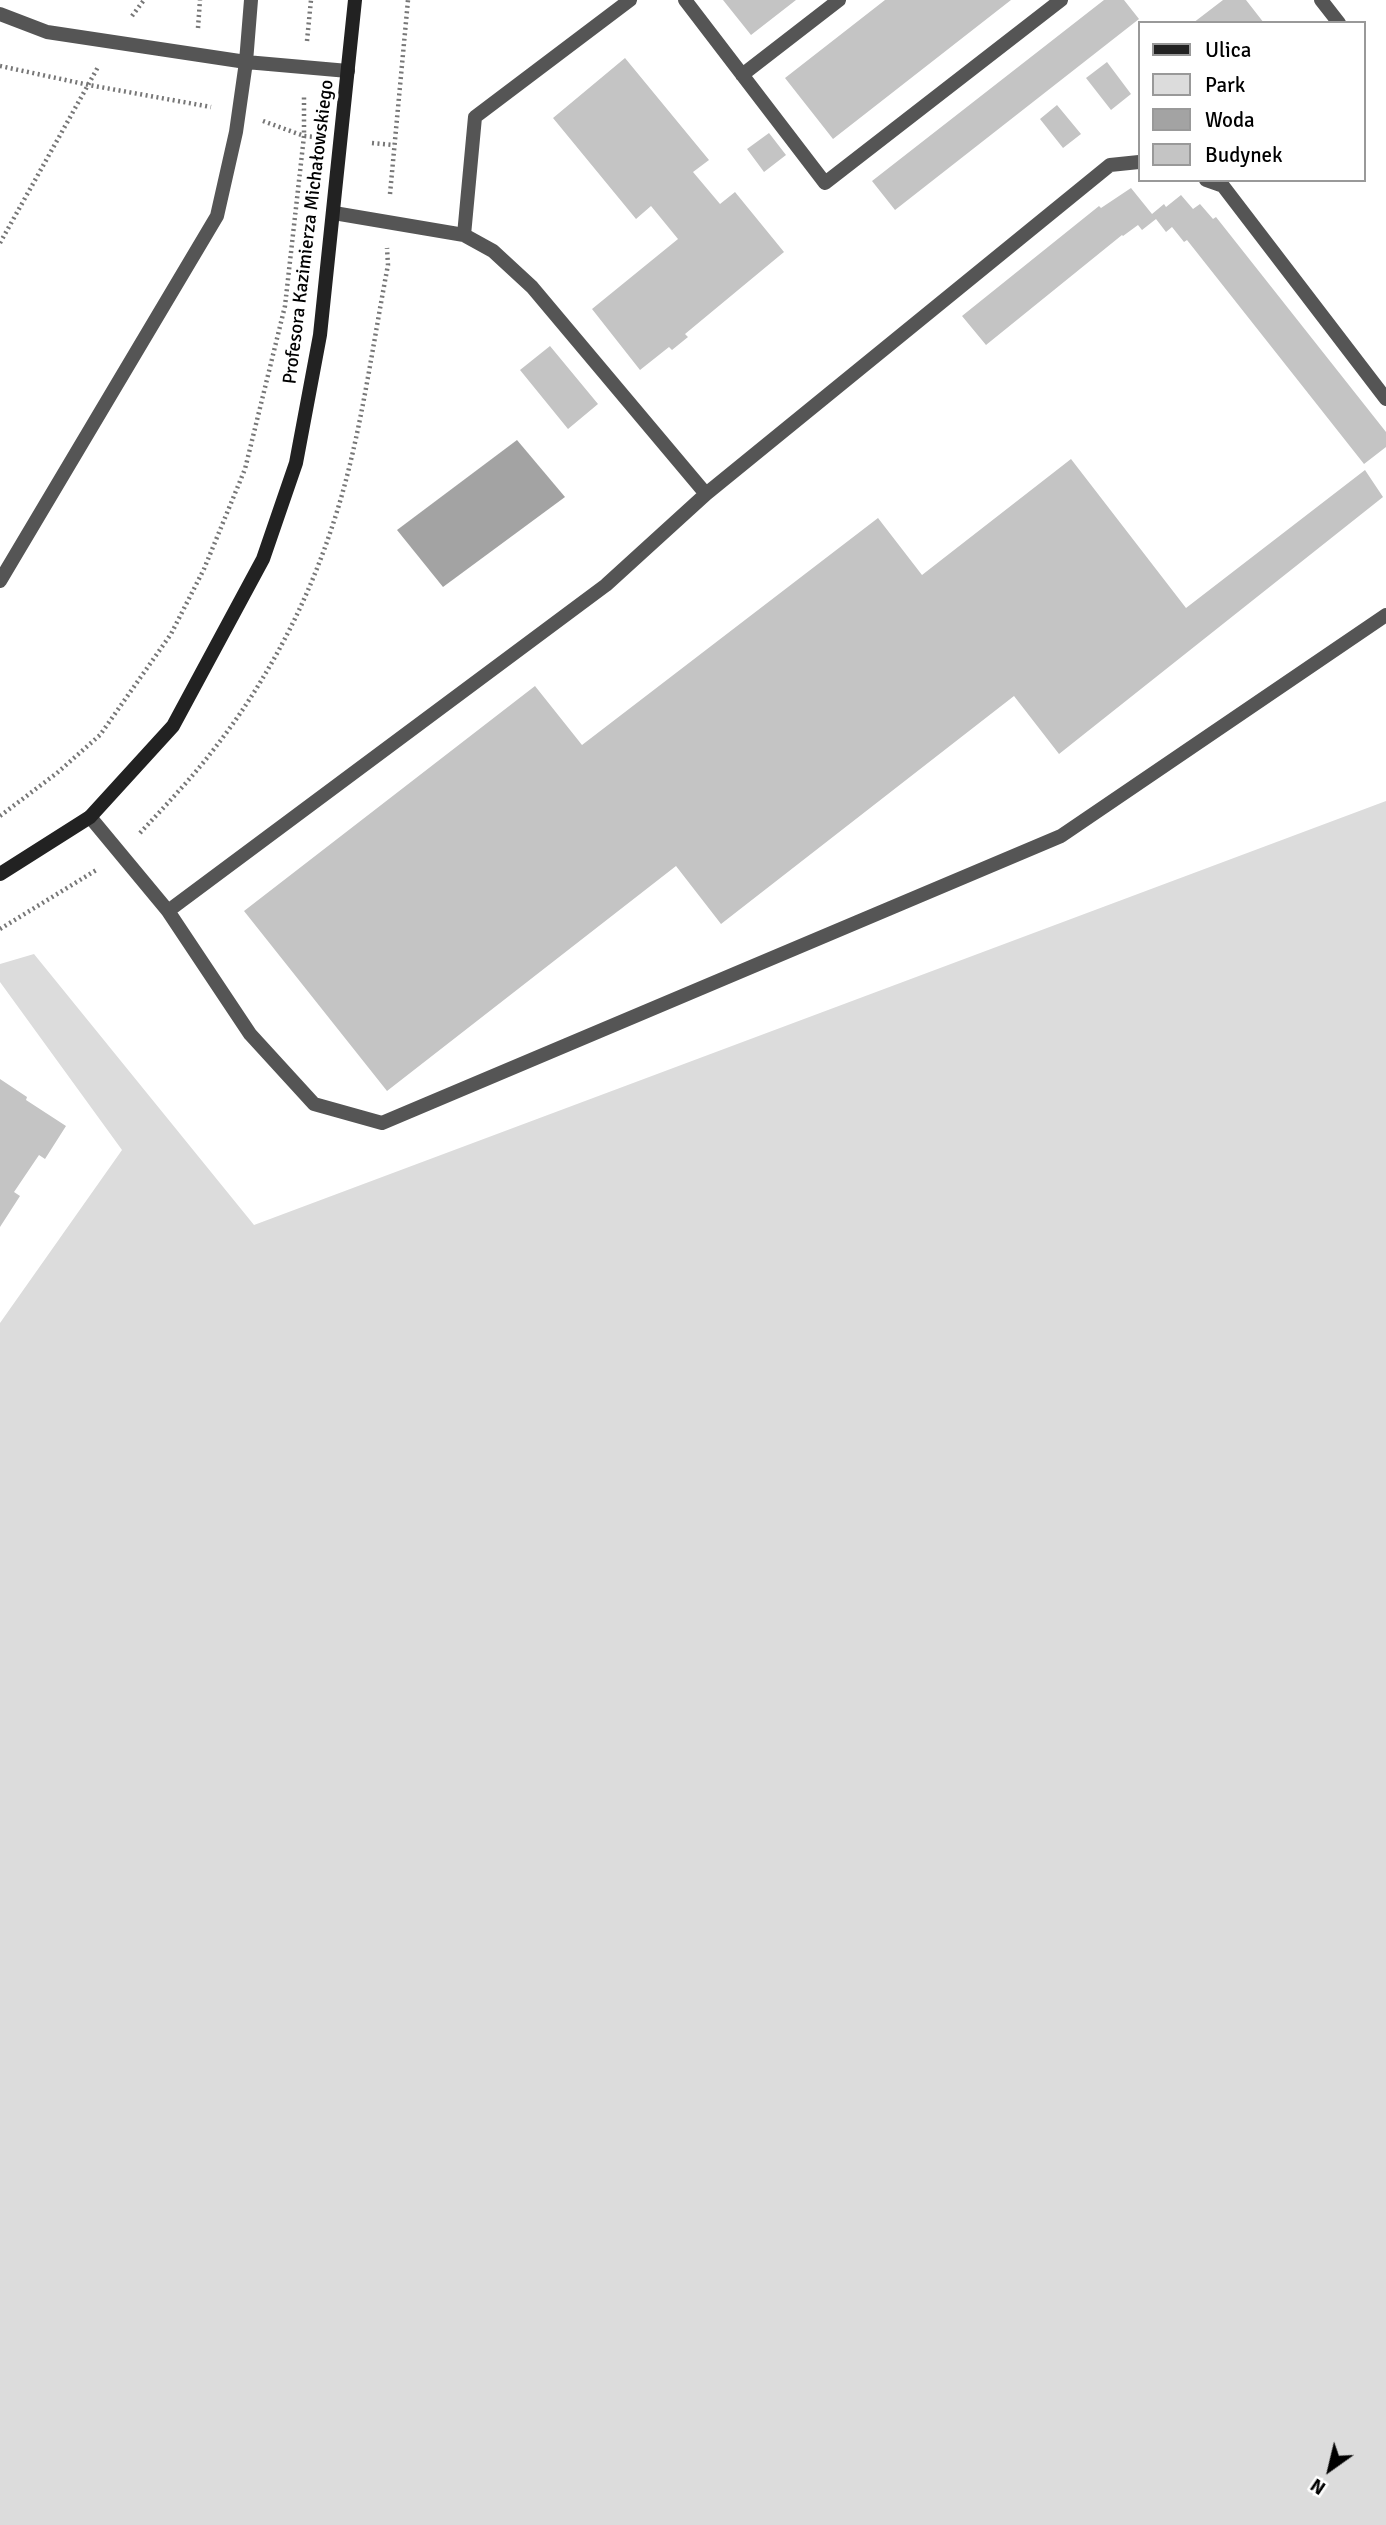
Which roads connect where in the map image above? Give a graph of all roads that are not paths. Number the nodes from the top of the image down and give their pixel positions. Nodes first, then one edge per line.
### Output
1 (251, 0) edge
2 (355, 0) edge
3 (630, 0) edge
4 (685, 0) edge
5 (839, 0) edge
6 (1061, 0) edge
7 (1321, 0) edge
8 (0, 14) edge
9 (1337, 21) edge
10 (246, 62) junction
11 (348, 71) junction
12 (742, 75) junction
13 (1138, 162) edge
14 (1212, 182) edge
15 (334, 213) junction
16 (464, 234) junction
17 (1386, 399) edge
18 (706, 494) junction
19 (0, 581) edge
20 (1386, 615) edge
21 (90, 817) junction
22 (0, 874) edge
23 (167, 911) junction

1 - 10 street
2 - 11 street, Profesora Kazimierza Michałowskiego
3 - 16 street
4 - 12 street
5 - 12 street
6 - 12 street
7 - 9 street
8 - 10 street, Profesora Kazimierza Michałowskiego
10 - 11 street, Profesora Kazimierza Michałowskiego
10 - 19 street
11 - 15 street, Profesora Kazimierza Michałowskiego
13 - 18 street
14 - 17 street
15 - 16 street
15 - 21 street, Profesora Kazimierza Michałowskiego
16 - 18 street
18 - 23 street
20 - 23 street
21 - 22 street, Profesora Kazimierza Michałowskiego
21 - 23 street

